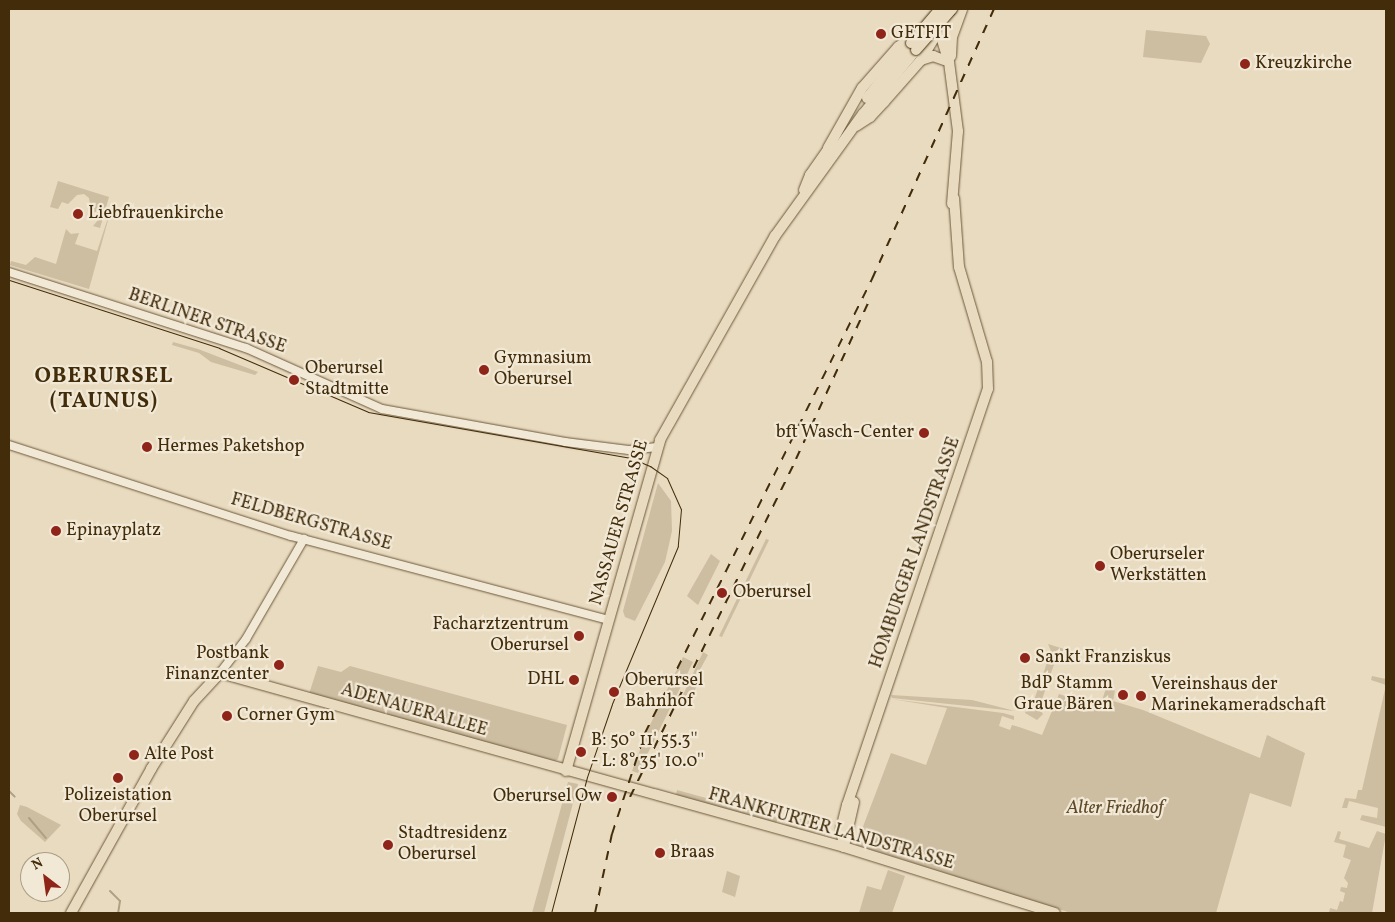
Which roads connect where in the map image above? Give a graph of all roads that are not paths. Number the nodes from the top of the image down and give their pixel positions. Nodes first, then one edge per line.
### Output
1 (934, 9) edge
2 (940, 9) edge
3 (952, 9) edge
4 (962, 9) edge
5 (956, 20) junction
6 (935, 33) junction
7 (916, 51) junction
8 (944, 60) junction
9 (952, 77) junction
10 (828, 148) junction
11 (802, 196) junction
12 (9, 272) edge
13 (9, 445) edge
14 (657, 447) junction
15 (304, 539) junction
16 (608, 620) junction
17 (220, 673) junction
18 (566, 771) junction
19 (599, 780) joint
20 (844, 847) junction
21 (71, 913) edge
22 (1055, 913) edge

1 - 6 main road
2 - 7 main road, NASSAUER STRASSE, bridge
3 - 7 main road, NASSAUER STRASSE, bridge
4 - 5 main road
5 - 6 main road
5 - 9 main road
6 - 7 main road
6 - 8 main road
6 - 9 main road, HOMBURGER LANDSTRASSE
6 - 10 main road
7 - 8 main road
7 - 10 main road, NASSAUER STRASSE
7 - 11 main road, NASSAUER STRASSE
8 - 9 main road
9 - 20 main road, HOMBURGER LANDSTRASSE
10 - 11 main road, NASSAUER STRASSE
11 - 14 main road, NASSAUER STRASSE
12 - 14 street, BERLINER STRASSE
13 - 15 street, FELDBERGSTRASSE
14 - 16 main road, NASSAUER STRASSE
15 - 16 street, FELDBERGSTRASSE
15 - 17 street
16 - 18 main road, NASSAUER STRASSE
17 - 18 main road, ADENAUERALLEE
17 - 21 main road
18 - 19 main road, ADENAUERALLEE
19 - 20 main road, FRANKFURTER LANDSTRASSE
20 - 22 main road, FRANKFURTER LANDSTRASSE

